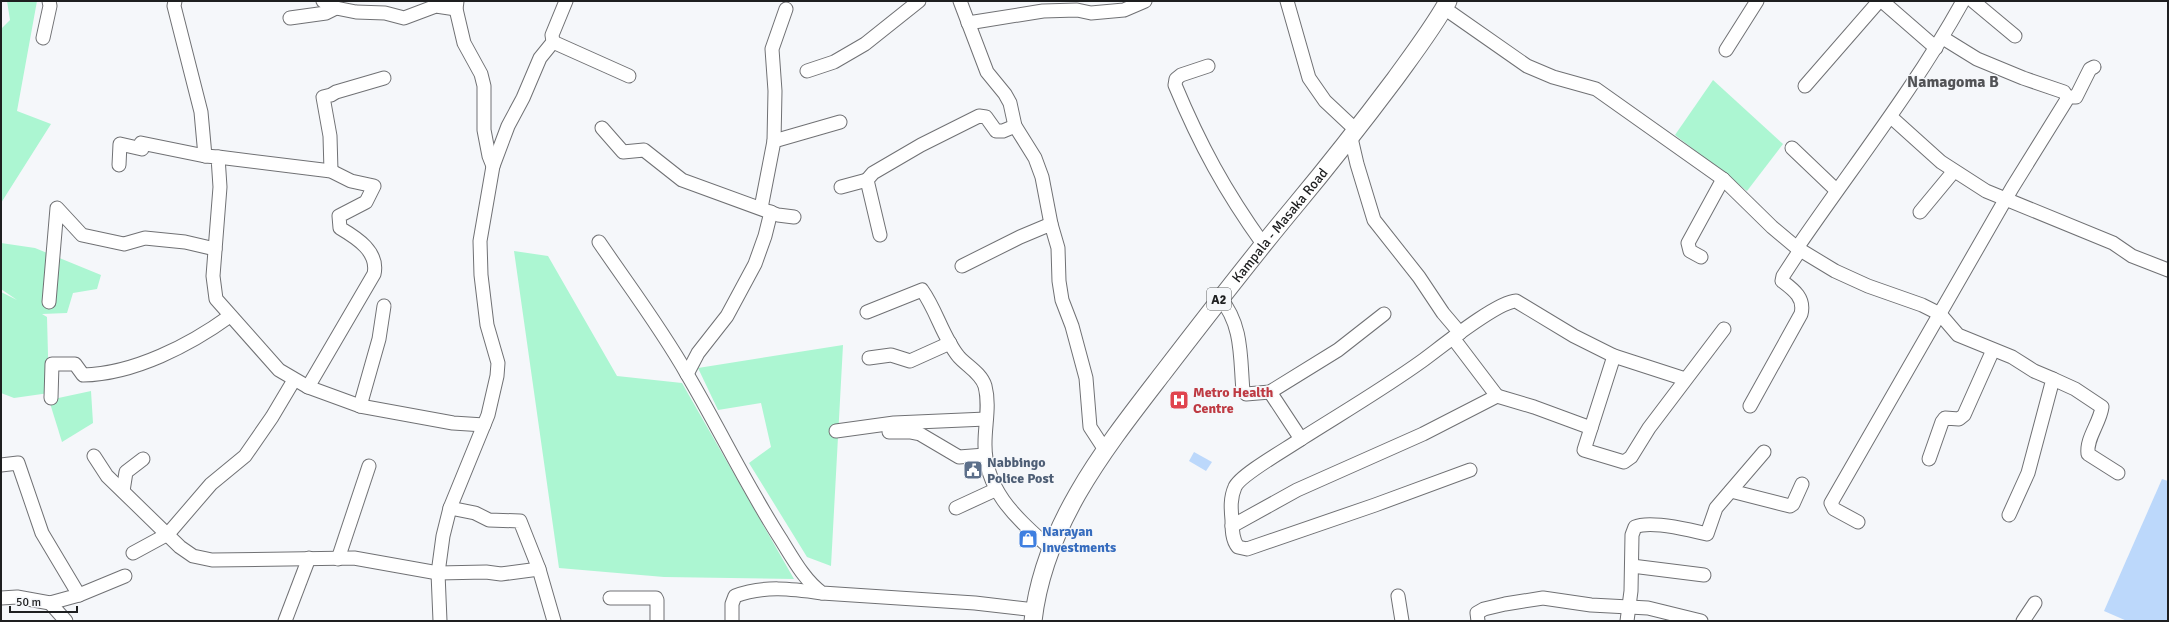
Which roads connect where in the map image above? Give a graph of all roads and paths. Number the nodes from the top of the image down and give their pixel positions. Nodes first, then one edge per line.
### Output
1 (49, 1) edge
2 (175, 1) edge
3 (324, 1) edge
4 (566, 1) edge
5 (919, 1) edge
6 (960, 1) edge
7 (1145, 1) edge
8 (1287, 1) edge
9 (1757, 1) edge
10 (1880, 1) edge
11 (1964, 1) edge
12 (1974, 1) edge
13 (1446, 4) edge
14 (457, 5) edge
15 (336, 8) junction
16 (786, 9) dead end
17 (290, 18) dead end
18 (968, 23) junction
19 (2015, 36) dead end
20 (43, 38) dead end
21 (553, 42) junction
22 (1939, 43) junction
23 (1726, 50) dead end
24 (1208, 66) dead end
25 (2094, 67) dead end
26 (807, 71) dead end
27 (629, 76) dead end
28 (384, 78) dead end
29 (1805, 86) dead end
30 (2067, 97) junction
31 (1890, 117) junction
32 (840, 122) dead end
33 (1014, 126) junction
34 (602, 128) dead end
35 (1354, 134) junction
36 (774, 142) junction
37 (1792, 148) dead end
38 (1337, 155) junction
39 (212, 157) junction
40 (1357, 164) junction
41 (119, 165) dead end
42 (493, 166) junction
43 (331, 171) junction
44 (1954, 171) junction
45 (1723, 179) junction
46 (867, 180) junction
47 (841, 187) dead end
48 (1836, 190) junction
49 (2006, 199) junction
50 (766, 210) junction
51 (1920, 212) dead end
52 (794, 217) dead end
53 (1051, 224) junction
54 (880, 235) dead end
55 (599, 242) dead end
56 (1263, 244) junction
57 (1799, 249) junction
58 (215, 250) junction
59 (1701, 257) dead end
60 (962, 266) dead end
61 (2168, 270) edge
62 (1220, 298) junction
63 (49, 302) dead end
64 (384, 306) dead end
65 (867, 312) dead end
66 (1384, 314) dead end
67 (1940, 314) junction
68 (230, 316) junction
69 (1724, 329) dead end
70 (1456, 336) junction
71 (950, 343) junction
72 (1993, 350) junction
73 (1614, 356) junction
74 (869, 358) dead end
75 (687, 374) junction
76 (1685, 379) junction
77 (2053, 379) junction
78 (294, 380) junction
79 (308, 387) junction
80 (1270, 392) junction
81 (51, 396) dead end
82 (1497, 396) junction
83 (360, 406) junction
84 (1750, 406) dead end
85 (986, 420) junction
86 (484, 425) junction
87 (1591, 428) junction
88 (836, 431) dead end
89 (881, 432) dead end
90 (1301, 439) junction
91 (1105, 450) junction
92 (1764, 452) dead end
93 (985, 455) junction
94 (94, 456) dead end
95 (143, 458) dead end
96 (1929, 459) dead end
97 (1, 465) edge
98 (369, 466) dead end
99 (1470, 470) dead end
100 (2118, 474) dead end
101 (1802, 484) dead end
102 (995, 490) junction
103 (1731, 490) junction
104 (123, 491) junction
105 (450, 508) junction
106 (956, 508) dead end
107 (2009, 515) dead end
108 (1858, 522) dead end
109 (1232, 526) junction
110 (168, 534) junction
111 (1052, 550) junction
112 (133, 554) dead end
113 (309, 558) junction
114 (338, 559) junction
115 (1632, 566) junction
116 (539, 569) junction
117 (438, 573) junction
118 (1704, 575) dead end
119 (125, 576) dead end
120 (822, 593) junction
121 (78, 595) junction
122 (1398, 596) dead end
123 (1, 598) edge
124 (610, 598) dead end
125 (50, 603) junction
126 (2035, 603) dead end
127 (1628, 608) junction
128 (1034, 615) edge
129 (66, 621) edge
130 (285, 621) edge
131 (440, 621) edge
132 (554, 621) edge
133 (658, 621) edge
134 (732, 621) edge
135 (1402, 621) edge
136 (1478, 621) edge
137 (1627, 621) edge
138 (1701, 621) edge
139 (2023, 621) edge

1 - 20 street
2 - 39 street
3 - 15 street
4 - 21 street
5 - 26 street
6 - 18 street
7 - 18 street
8 - 35 street
9 - 23 street
10 - 22 street
10 - 29 street
11 - 22 street
12 - 19 street
13 - 35 main road, Kampala - Masaka Road / A2
13 - 45 street
14 - 15 street
14 - 42 street
15 - 17 street
16 - 36 street
18 - 33 street
21 - 27 street
21 - 42 street
22 - 30 street
22 - 31 street
24 - 56 street
25 - 30 street
28 - 43 street
30 - 49 street
31 - 44 street
31 - 48 street
32 - 36 street
33 - 46 street
33 - 53 street
34 - 50 street
35 - 38 main road, Kampala - Masaka Road / A2
35 - 40 street
36 - 50 street
37 - 48 street
38 - 40 street
38 - 56 main road, Kampala - Masaka Road / A2
39 - 41 street
39 - 43 street
39 - 58 street
40 - 70 street
42 - 86 street
43 - 79 street
44 - 49 street
44 - 51 street
45 - 57 street
45 - 59 street
46 - 47 street
46 - 54 street
48 - 57 street
49 - 61 street
49 - 67 street
50 - 52 street
50 - 75 street
53 - 60 street
53 - 91 street
55 - 75 street
56 - 62 main road, Kampala - Masaka Road / A2
57 - 67 street
57 - 84 street
58 - 63 street
58 - 68 street
62 - 80 street
62 - 91 main road, Kampala - Masaka Road / A2
64 - 83 street
65 - 71 street
66 - 80 street
67 - 72 street
67 - 108 street
68 - 78 street
68 - 81 street
69 - 76 street
70 - 73 street
70 - 82 street
70 - 90 street
71 - 74 street
71 - 85 street
72 - 77 street
72 - 96 street
73 - 76 street
73 - 87 street
75 - 120 street
76 - 87 street
77 - 100 street
77 - 107 street
78 - 79 street
78 - 110 street
79 - 83 street
80 - 90 street
82 - 87 street
82 - 109 street
83 - 86 street
85 - 88 street
85 - 93 street
86 - 105 street
89 - 93 street
90 - 109 street
91 - 111 main road, Kampala - Masaka Road / A2
92 - 103 street
93 - 102 street
94 - 104 street
95 - 104 street
97 - 121 street
98 - 114 street
99 - 109 street
101 - 103 street
102 - 106 street
102 - 111 street
103 - 115 street
104 - 110 street
105 - 116 street
105 - 117 street
110 - 112 street
110 - 113 street
111 - 128 main road, Kampala - Masaka Road / A2
113 - 114 street
113 - 130 street
114 - 117 street
115 - 118 street
115 - 127 street
116 - 117 street
116 - 132 street
117 - 131 street
119 - 121 street
120 - 128 street
120 - 134 street
121 - 125 street
122 - 135 street
123 - 125 street
124 - 133 street
125 - 129 street
126 - 139 street
127 - 136 street
127 - 137 street
127 - 138 street

